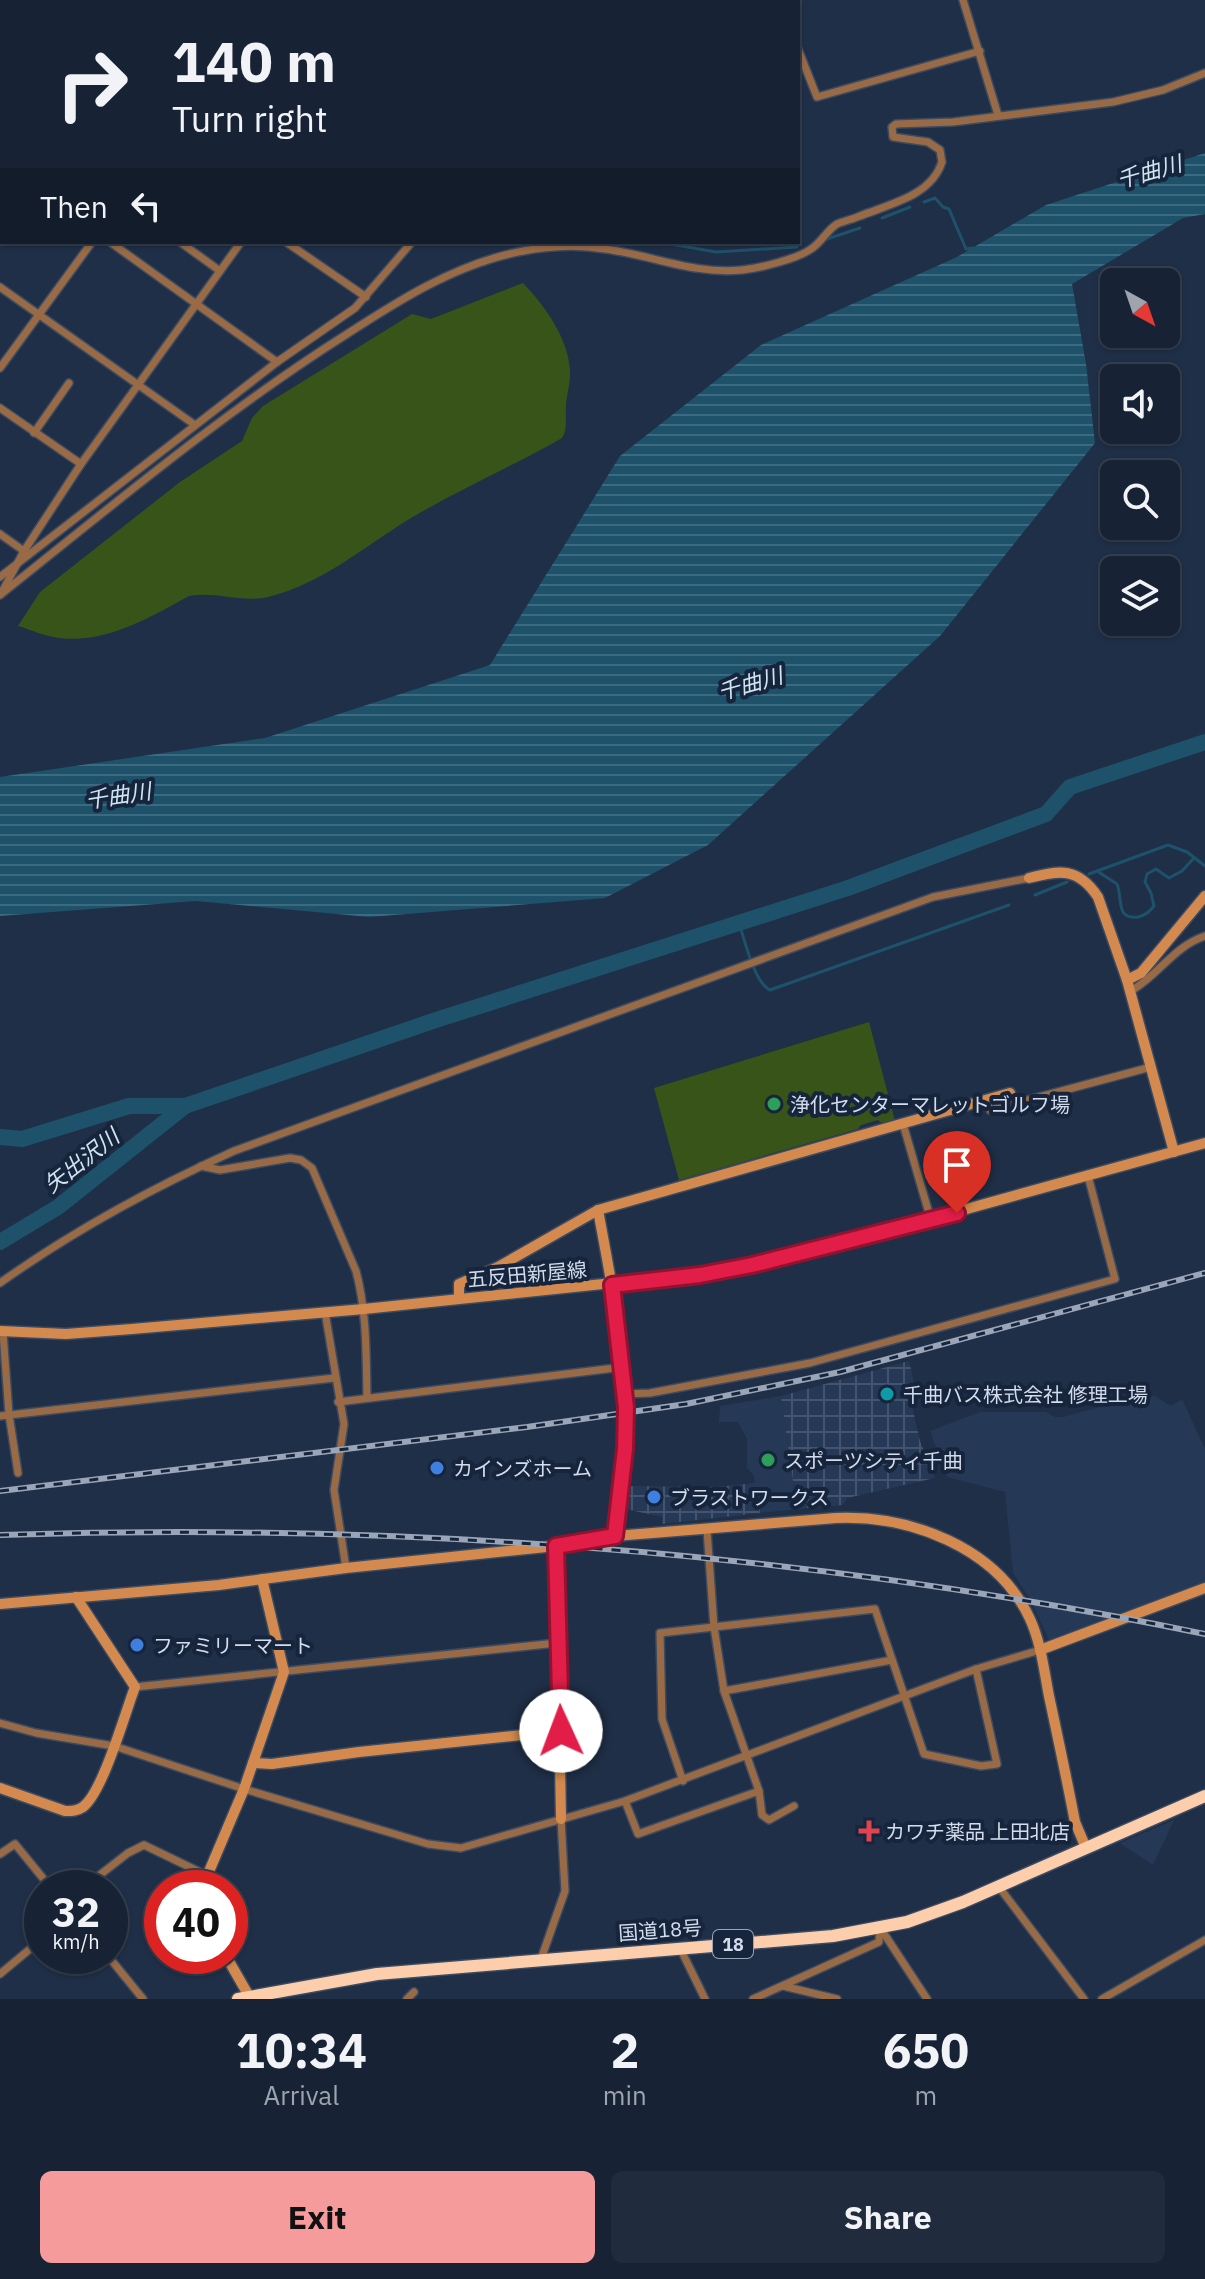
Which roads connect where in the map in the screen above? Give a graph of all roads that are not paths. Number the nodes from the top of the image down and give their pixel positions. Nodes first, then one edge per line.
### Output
1 (963, 0) edge
2 (980, 51) junction
3 (800, 54) edge
4 (1205, 73) edge
5 (998, 115) junction
6 (91, 244) edge
7 (113, 244) edge
8 (183, 244) edge
9 (240, 244) edge
10 (289, 244) edge
11 (410, 244) edge
12 (220, 271) junction
13 (0, 287) edge
14 (366, 297) junction
15 (196, 305) junction
16 (38, 316) junction
17 (277, 362) junction
18 (0, 368) edge
19 (69, 383) dead end
20 (139, 387) junction
21 (0, 408) edge
22 (195, 425) junction
23 (34, 433) junction
24 (81, 464) junction
25 (0, 534) edge
26 (24, 551) junction
27 (17, 564) junction
28 (0, 577) edge
29 (1, 595) edge
30 (1029, 878) joint
31 (1205, 896) edge
32 (1205, 936) edge
33 (1128, 986) junction
34 (1151, 1067) junction
35 (1010, 1093) dead end
36 (986, 1099) junction
37 (903, 1124) junction
38 (1205, 1143) edge
39 (1174, 1152) junction
40 (201, 1166) junction
41 (1088, 1176) junction
42 (598, 1210) junction
43 (931, 1220) junction
44 (0, 1283) edge
45 (612, 1285) junction
46 (459, 1298) junction
47 (364, 1309) junction
48 (325, 1312) junction
49 (1, 1331) edge
50 (623, 1367) junction
51 (334, 1378) junction
52 (625, 1394) junction
53 (367, 1397) junction
54 (338, 1402) junction
55 (9, 1415) junction
56 (0, 1416) edge
57 (18, 1473) dead end
58 (707, 1530) junction
59 (615, 1536) junction
60 (556, 1546) junction
61 (346, 1568) junction
62 (262, 1579) junction
63 (1205, 1588) edge
64 (76, 1597) junction
65 (0, 1604) edge
66 (714, 1627) junction
67 (557, 1643) junction
68 (1040, 1650) junction
69 (892, 1660) junction
70 (976, 1669) junction
71 (284, 1672) junction
72 (135, 1687) junction
73 (724, 1691) junction
74 (905, 1696) junction
75 (0, 1723) edge
76 (561, 1731) junction
77 (114, 1746) junction
78 (746, 1757) junction
79 (253, 1763) junction
80 (683, 1781) junction
81 (0, 1788) edge
82 (244, 1789) junction
83 (759, 1791) junction
84 (1205, 1796) edge
85 (625, 1801) junction
86 (794, 1806) dead end
87 (561, 1819) junction
88 (1086, 1848) junction
89 (0, 1854) edge
90 (36, 1870) edge
91 (106, 1870) edge
92 (196, 1870) edge
93 (208, 1870) edge
94 (999, 1887) junction
95 (880, 1928) junction
96 (1205, 1940) edge
97 (680, 1948) junction
98 (24, 1954) edge
99 (541, 1959) junction
100 (0, 1974) edge
101 (123, 1974) edge
102 (235, 1974) edge
103 (783, 1986) junction
104 (414, 1992) dead end
105 (246, 1998) edge
106 (143, 1999) edge
107 (407, 1999) edge
108 (705, 1999) edge
109 (753, 1999) edge
110 (837, 1999) edge
111 (927, 1999) edge
112 (1084, 1999) edge
113 (1102, 1999) edge

1 - 2 street
2 - 3 street
2 - 5 street
4 - 5 street
5 - 29 street
6 - 16 street
7 - 15 street
8 - 12 street
9 - 12 street
10 - 14 street
11 - 14 street
12 - 15 street
13 - 16 street
14 - 17 street
15 - 17 street
15 - 20 street
16 - 18 street
16 - 20 street
17 - 22 street
19 - 23 street
20 - 22 street
20 - 24 street
21 - 23 street
22 - 27 street
23 - 24 street
24 - 26 street
25 - 26 street
26 - 27 street
27 - 28 street
27 - 29 street
30 - 33 street
30 - 40 street
31 - 33 street
32 - 33 street
33 - 34 street
34 - 36 street
34 - 39 street
35 - 36 street
36 - 37 street
37 - 42 street
37 - 43 street
38 - 39 street, 五反田新屋線
39 - 41 street, 五反田新屋線
40 - 44 street
40 - 47 street
41 - 43 street, 五反田新屋線
41 - 52 street
42 - 45 street
42 - 46 street
43 - 45 street, 五反田新屋線
45 - 46 street, 五反田新屋線
45 - 50 street
46 - 47 street, 五反田新屋線
47 - 48 street, 五反田新屋線
47 - 53 street
48 - 49 street, 五反田新屋線
48 - 51 street
49 - 55 street
50 - 52 street
50 - 53 street
51 - 54 street
51 - 55 street
52 - 59 street
53 - 54 street
54 - 61 street
55 - 56 street
55 - 57 street
58 - 59 street
58 - 66 street
58 - 68 street
59 - 60 street
60 - 61 street
60 - 67 street
61 - 62 street
62 - 64 street
62 - 71 street
63 - 68 street
64 - 65 street
64 - 72 street
66 - 69 street
66 - 73 street
66 - 80 street
67 - 71 street
67 - 76 street
68 - 70 street
68 - 88 street
69 - 73 street
69 - 74 street
70 - 74 street
70 - 74 street
71 - 72 street
71 - 79 street
72 - 77 street
73 - 78 street
74 - 78 street
75 - 77 street
76 - 79 street
76 - 87 street
77 - 81 street
77 - 82 street
78 - 80 street
78 - 83 street
79 - 82 street
80 - 85 street
82 - 87 street
82 - 93 street
83 - 85 street
83 - 86 street
84 - 88 highway, 国道18号 / 18
85 - 87 street
87 - 99 street
88 - 94 highway, 国道18号 / 18
89 - 90 street
91 - 92 street
94 - 95 highway, 国道18号 / 18
94 - 112 street
95 - 97 highway, 国道18号 / 18
95 - 103 street
95 - 111 street
96 - 113 street
97 - 99 highway, 国道18号 / 18
97 - 108 street
98 - 100 street
99 - 105 highway, 国道18号 / 18
101 - 106 street
102 - 105 street
103 - 109 street
103 - 110 street
104 - 107 street

